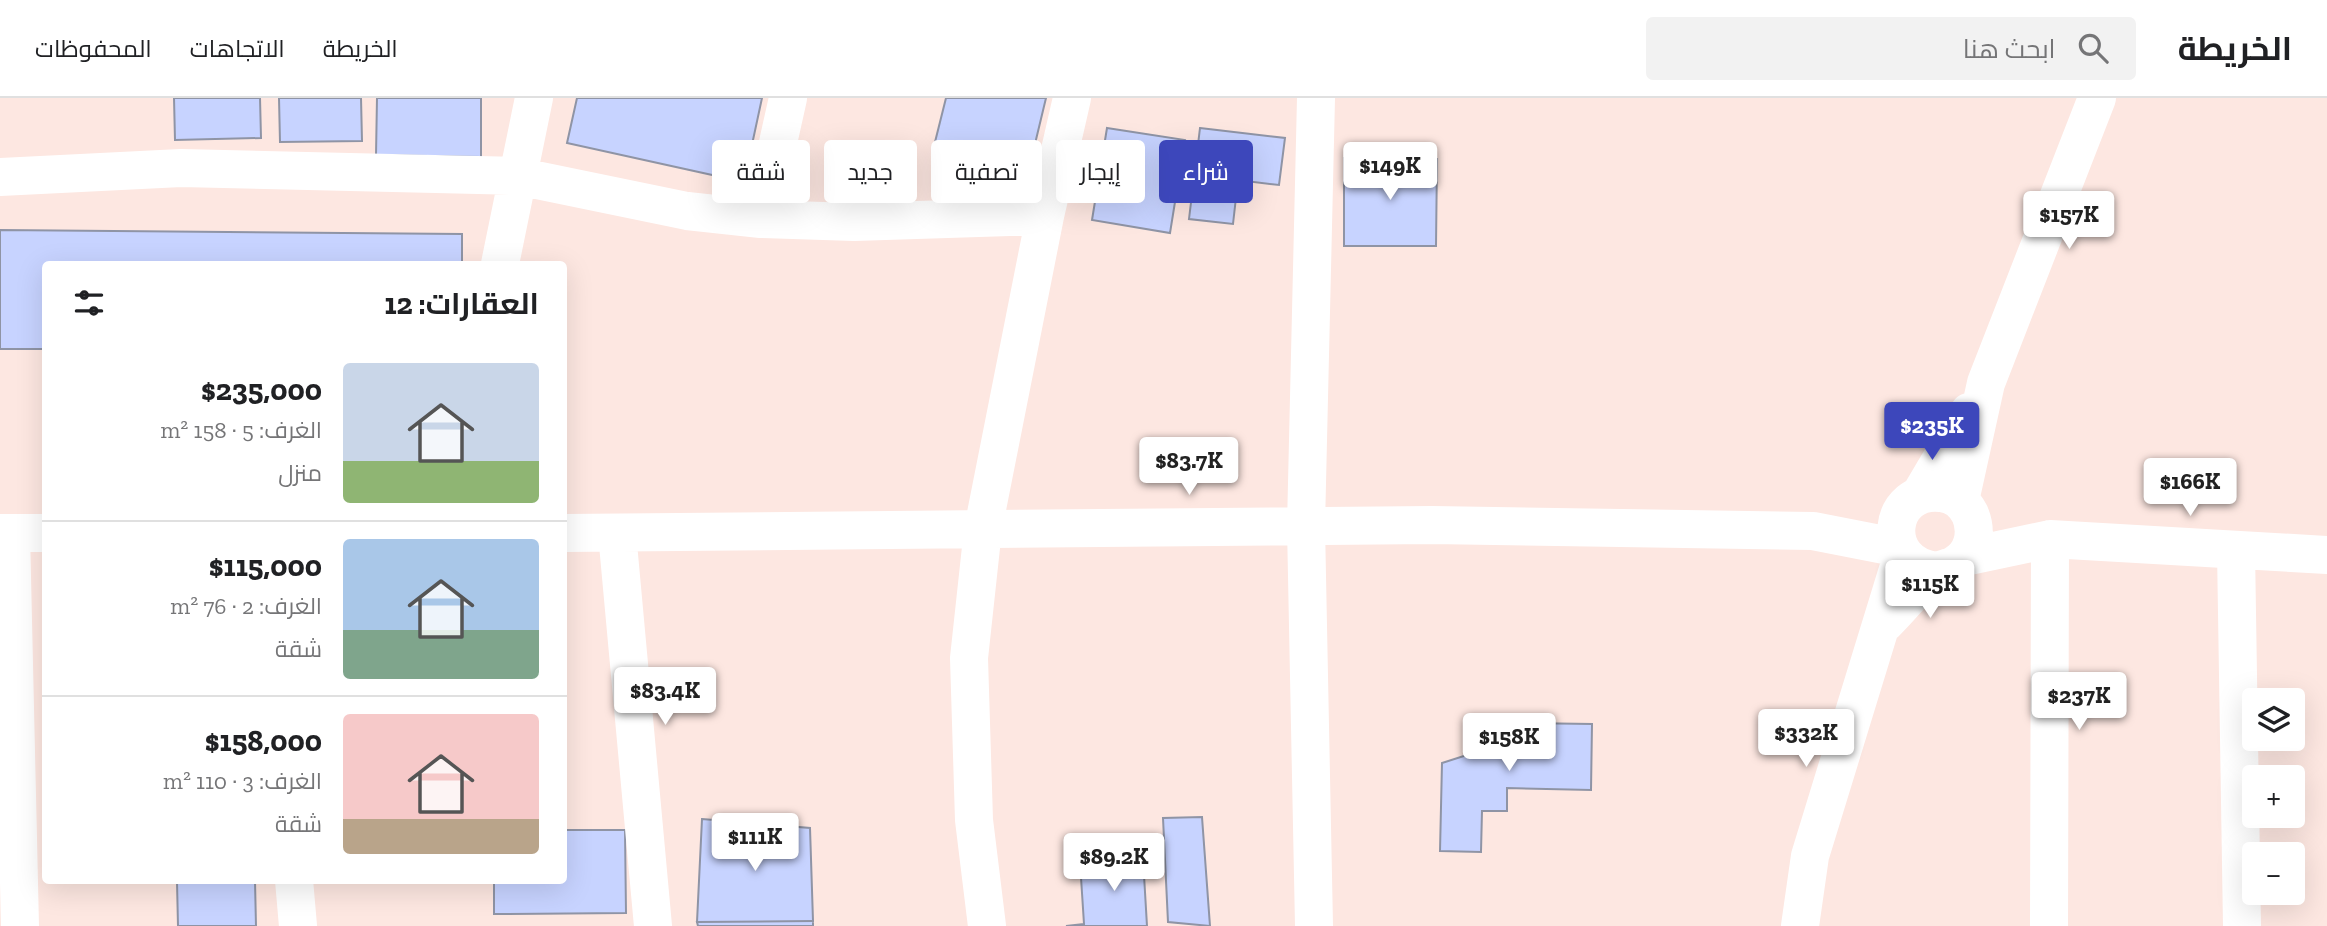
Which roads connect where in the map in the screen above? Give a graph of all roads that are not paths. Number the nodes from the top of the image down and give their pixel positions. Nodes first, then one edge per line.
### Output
1 (534, 98) edge
2 (788, 98) edge
3 (1072, 98) edge
4 (1316, 98) edge
5 (2097, 98) edge
6 (517, 176) junction
7 (0, 177) edge
8 (1045, 216) junction
9 (761, 219) junction
10 (501, 261) edge
11 (1986, 383) junction
12 (1913, 500) junction
13 (1964, 504) junction
14 (1306, 526) junction
15 (983, 528) junction
16 (1813, 531) junction
17 (19, 533) edge
18 (567, 533) edge
19 (617, 533) junction
20 (2050, 539) junction
21 (1901, 550) junction
22 (2236, 550) junction
23 (2327, 555) edge
24 (1951, 564) junction
25 (1881, 627) junction
26 (294, 884) edge
27 (20, 926) edge
28 (298, 926) edge
29 (653, 926) edge
30 (987, 926) edge
31 (1314, 926) edge
32 (1801, 926) edge
33 (2049, 926) edge
34 (2242, 926) edge

1 - 6 street
2 - 9 street
3 - 8 street
4 - 14 street
5 - 11 street
6 - 7 street
6 - 9 street
6 - 10 street
8 - 9 street
8 - 15 street
11 - 12 street
11 - 13 street
12 - 13 street
12 - 16 street
12 - 21 street
13 - 20 street
13 - 24 street
14 - 15 street
14 - 16 street
14 - 31 street
15 - 19 street
15 - 30 street
16 - 21 street
17 - 27 street
18 - 19 street
19 - 29 street
20 - 22 street
20 - 24 street
20 - 33 street
21 - 24 street
21 - 25 street
22 - 23 street
22 - 34 street
24 - 25 street
25 - 32 street
26 - 28 street

